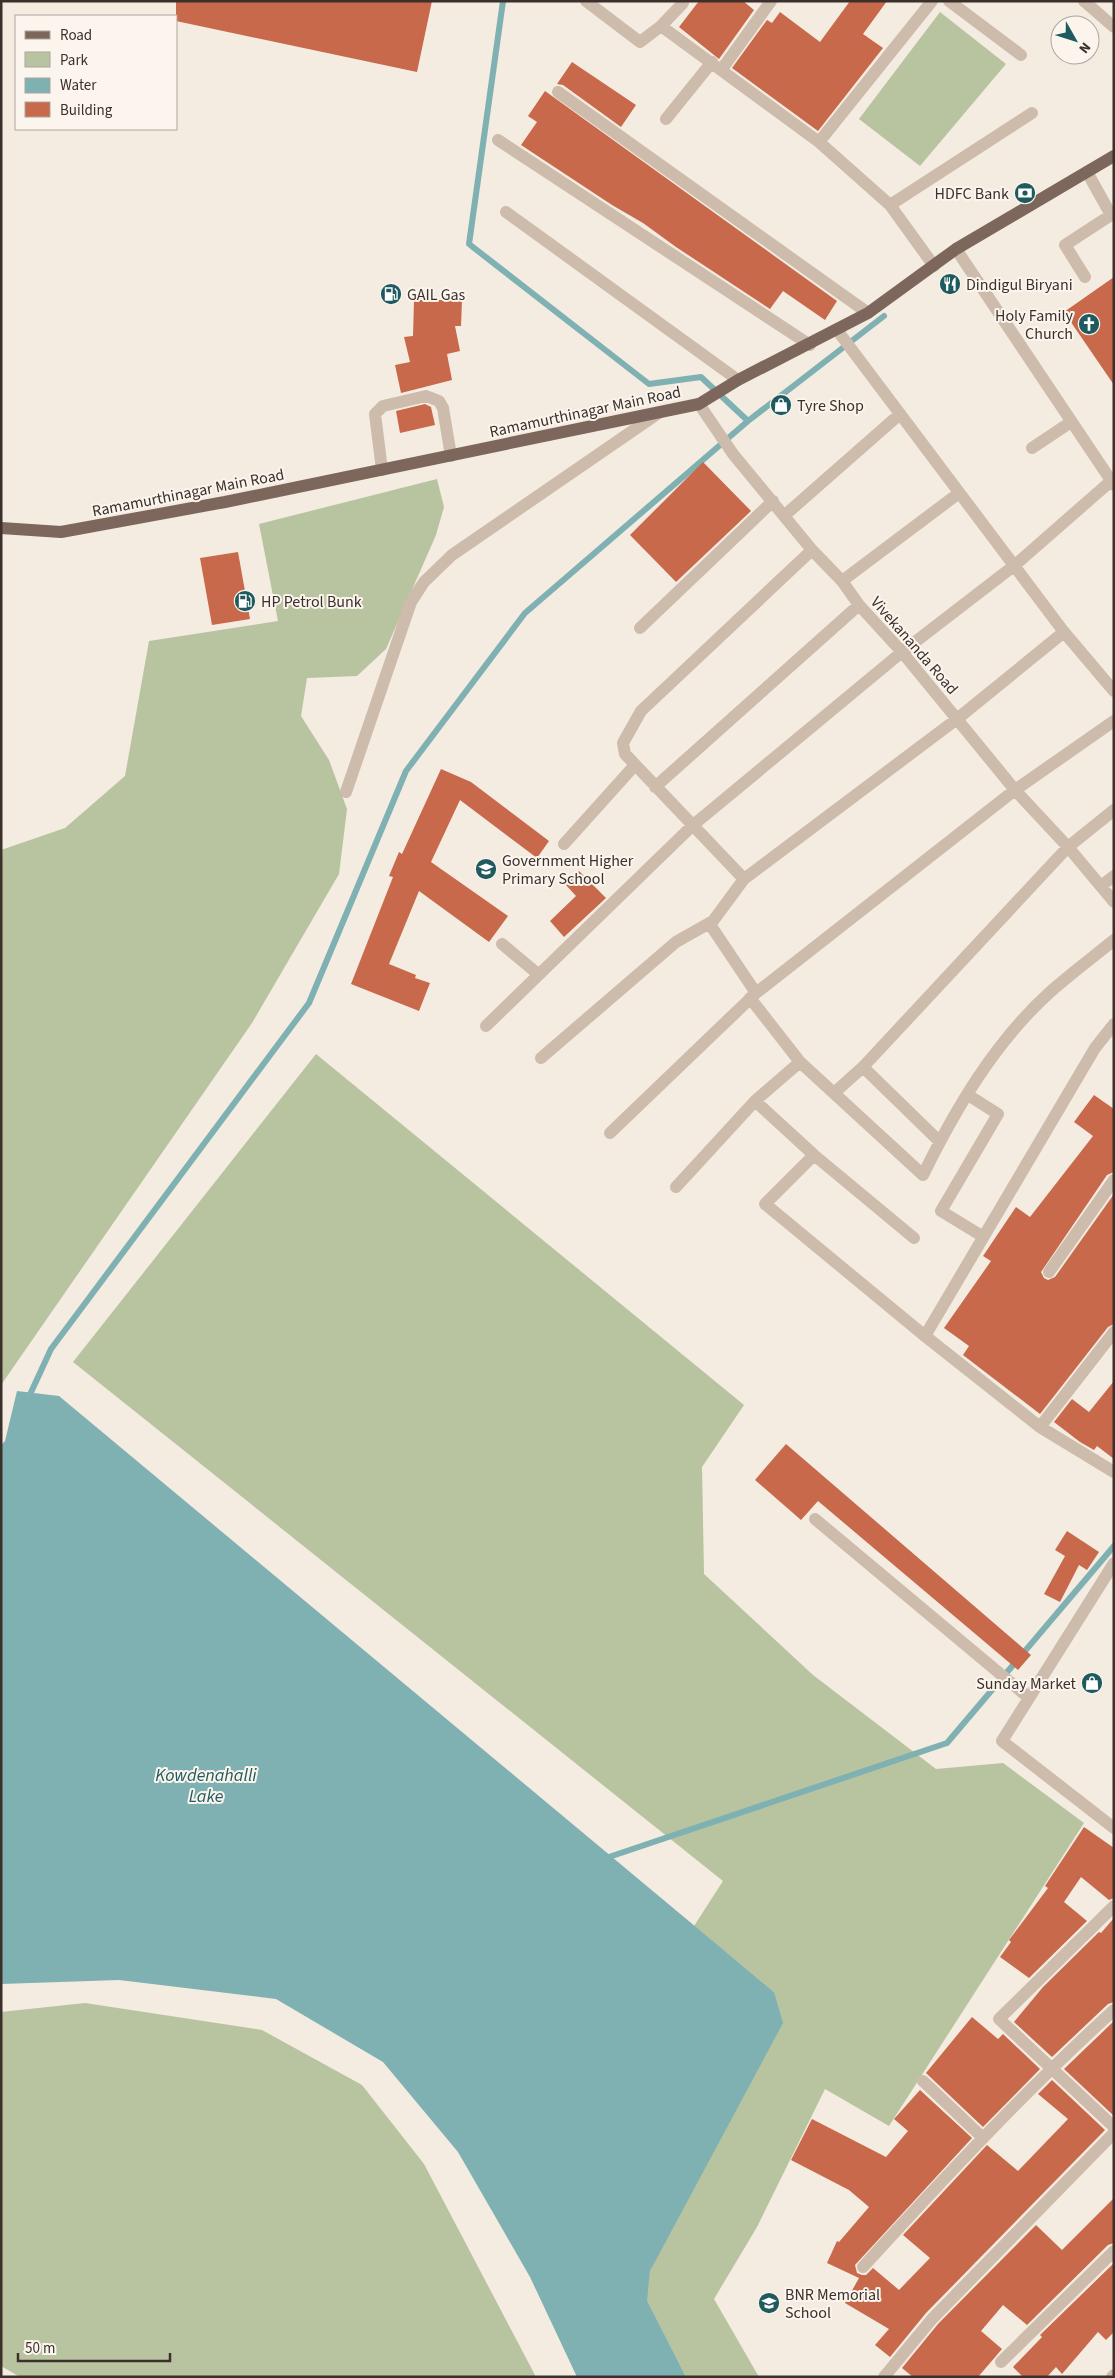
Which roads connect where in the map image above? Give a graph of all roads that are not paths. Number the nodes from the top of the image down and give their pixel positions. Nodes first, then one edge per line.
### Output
1 (586, 1) edge
2 (681, 1) edge
3 (771, 1) edge
4 (932, 1) edge
5 (949, 1) edge
6 (1084, 1) edge
7 (661, 26) junction
8 (1114, 27) edge
9 (1021, 55) dead end
10 (717, 65) junction
11 (558, 92) dead end
12 (1032, 113) dead end
13 (666, 119) dead end
14 (498, 140) dead end
15 (820, 142) junction
16 (1114, 156) edge
17 (1087, 172) junction
18 (890, 205) junction
19 (506, 212) dead end
20 (1112, 214) edge
21 (956, 249) junction
22 (934, 266) junction
23 (1085, 277) dead end
24 (868, 313) junction
25 (837, 330) junction
26 (810, 345) junction
27 (738, 380) junction
28 (699, 404) junction
29 (660, 412) junction
30 (900, 414) junction
31 (1071, 422) junction
32 (1032, 448) dead end
33 (451, 456) junction
34 (382, 470) junction
35 (1112, 483) edge
36 (959, 493) junction
37 (773, 501) junction
38 (785, 515) junction
39 (1, 528) edge
40 (812, 550) junction
41 (1015, 565) junction
42 (842, 581) junction
43 (859, 605) junction
44 (640, 628) dead end
45 (1064, 632) junction
46 (902, 652) junction
47 (1114, 691) edge
48 (957, 719) junction
49 (1114, 721) edge
50 (635, 765) junction
51 (655, 788) junction
52 (1015, 790) junction
53 (346, 792) dead end
54 (1114, 810) edge
55 (692, 826) junction
56 (564, 844) dead end
57 (1068, 847) junction
58 (1114, 876) edge
59 (744, 879) junction
60 (1101, 886) junction
61 (1114, 902) edge
62 (709, 924) junction
63 (1114, 940) edge
64 (502, 944) dead end
65 (538, 974) junction
66 (753, 995) junction
67 (1114, 1024) edge
68 (486, 1026) dead end
69 (541, 1058) dead end
70 (800, 1062) junction
71 (863, 1067) junction
72 (834, 1093) junction
73 (968, 1095) junction
74 (755, 1101) junction
75 (610, 1134) dead end
76 (939, 1141) junction
77 (814, 1155) junction
78 (1114, 1180) edge
79 (676, 1186) dead end
80 (982, 1236) junction
81 (914, 1238) dead end
82 (1049, 1272) dead end
83 (1114, 1332) edge
84 (925, 1336) junction
85 (1040, 1426) junction
86 (1114, 1472) edge
87 (815, 1519) dead end
88 (1114, 1564) edge
89 (1029, 1698) junction
90 (1114, 1828) edge
91 (1114, 1906) edge
92 (1114, 2010) edge
93 (1050, 2067) junction
94 (923, 2081) dead end
95 (1114, 2127) edge
96 (1114, 2133) edge
97 (982, 2137) junction
98 (1114, 2251) edge
99 (862, 2267) dead end
100 (1002, 2362) dead end
101 (884, 2377) edge

1 - 7 street
2 - 7 street
3 - 10 street
4 - 15 street
5 - 9 street
6 - 8 street
7 - 10 street
10 - 13 street
10 - 15 street
11 - 24 street
12 - 18 street
14 - 26 street
15 - 18 street
16 - 17 main road, Ramamurthinagar Main Road
17 - 20 street
17 - 21 main road, Ramamurthinagar Main Road
18 - 22 street
19 - 27 street
20 - 23 street
21 - 22 main road, Ramamurthinagar Main Road
21 - 31 street
22 - 24 main road, Ramamurthinagar Main Road
24 - 25 main road, Ramamurthinagar Main Road
25 - 26 main road, Ramamurthinagar Main Road
25 - 30 street
26 - 27 main road, Ramamurthinagar Main Road
27 - 28 main road, Ramamurthinagar Main Road
28 - 29 main road, Ramamurthinagar Main Road
28 - 37 street, Vivekananda Road
29 - 33 main road, Ramamurthinagar Main Road
29 - 53 street
30 - 36 street
30 - 38 street
31 - 32 street
31 - 35 street
33 - 34 main road, Ramamurthinagar Main Road
33 - 34 street
34 - 39 main road, Ramamurthinagar Main Road
35 - 41 street
36 - 41 street
36 - 42 street
37 - 38 street, Vivekananda Road
37 - 44 street
38 - 40 street, Vivekananda Road
40 - 42 street, Vivekananda Road
40 - 50 street
41 - 45 street
41 - 46 street
42 - 43 street, Vivekananda Road
43 - 46 street, Vivekananda Road
43 - 51 street
45 - 47 street
45 - 48 street
46 - 48 street, Vivekananda Road
46 - 55 street
48 - 52 street, Vivekananda Road
48 - 59 street
49 - 52 street
50 - 51 street
50 - 56 street
51 - 55 street
52 - 57 street, Vivekananda Road
52 - 66 street
54 - 57 street
55 - 59 street
55 - 65 street
57 - 60 street, Vivekananda Road
57 - 71 street
58 - 60 street
59 - 62 street
60 - 61 street, Vivekananda Road
62 - 66 street
62 - 69 street
63 - 73 street
64 - 65 street
65 - 68 street
66 - 70 street
66 - 75 street
67 - 80 street
70 - 72 street
70 - 74 street
71 - 72 street
71 - 76 street
72 - 76 street
73 - 76 street
73 - 80 street
74 - 77 street
74 - 79 street
77 - 81 street
77 - 84 street
78 - 82 street
80 - 84 street
83 - 85 street
84 - 85 street
85 - 86 street
87 - 89 street
88 - 89 street
89 - 90 street
91 - 93 street
92 - 93 street
93 - 95 street
93 - 97 street
94 - 97 street
96 - 101 street
97 - 99 street
98 - 100 street

